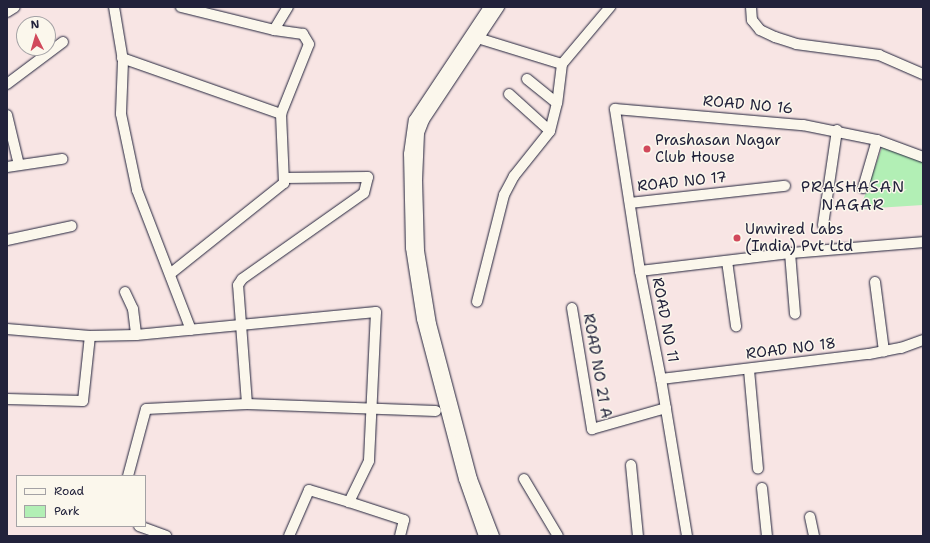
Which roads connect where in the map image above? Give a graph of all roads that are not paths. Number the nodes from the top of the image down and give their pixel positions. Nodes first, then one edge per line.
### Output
1 (15, 7) edge
2 (114, 7) edge
3 (181, 7) edge
4 (288, 7) edge
5 (488, 7) edge
6 (499, 7) edge
7 (610, 7) edge
8 (751, 7) edge
9 (206, 10) edge
10 (7, 12) edge
11 (274, 30) junction
12 (473, 36) junction
13 (63, 42) dead end
14 (122, 58) junction
15 (562, 64) junction
16 (923, 74) edge
17 (527, 80) dead end
18 (7, 84) edge
19 (509, 94) dead end
20 (558, 103) junction
21 (615, 109) joint
22 (281, 114) junction
23 (7, 115) edge
24 (837, 130) junction
25 (550, 131) junction
26 (877, 140) junction
27 (923, 157) edge
28 (62, 159) dead end
29 (19, 165) junction
30 (7, 167) edge
31 (284, 178) junction
32 (785, 186) dead end
33 (863, 188) dead end
34 (630, 203) junction
35 (823, 224) dead end
36 (72, 226) dead end
37 (7, 240) edge
38 (923, 242) edge
39 (790, 252) junction
40 (726, 260) junction
41 (640, 271) junction
42 (170, 274) junction
43 (875, 282) dead end
44 (125, 292) dead end
45 (477, 302) dead end
46 (572, 308) dead end
47 (795, 314) dead end
48 (242, 326) junction
49 (736, 326) dead end
50 (7, 329) edge
51 (191, 330) junction
52 (90, 336) junction
53 (136, 336) junction
54 (923, 340) edge
55 (884, 351) junction
56 (749, 370) junction
57 (661, 380) junction
58 (7, 399) edge
59 (247, 404) junction
60 (666, 408) junction
61 (371, 409) junction
62 (436, 412) dead end
63 (631, 464) dead end
64 (758, 470) dead end
65 (128, 475) edge
66 (524, 479) dead end
67 (762, 488) dead end
68 (350, 502) junction
69 (810, 517) dead end
70 (142, 527) edge
71 (166, 536) edge
72 (288, 536) edge
73 (400, 536) edge
74 (484, 536) edge
75 (494, 536) edge
76 (558, 536) edge
77 (638, 536) edge
78 (687, 536) edge
79 (767, 536) edge
80 (814, 536) edge

1 - 10 street
2 - 14 street
3 - 9 street
4 - 11 street
5 - 12 street
6 - 12 street
7 - 15 street
8 - 16 street
9 - 11 street
11 - 22 street
12 - 15 street
12 - 74 street
12 - 75 street
13 - 18 street
14 - 22 street
14 - 42 street
15 - 20 street
17 - 20 street
19 - 25 street
20 - 25 street
21 - 24 street, ROAD NO 16
21 - 34 street, ROAD NO 11
22 - 31 street
23 - 29 street
24 - 26 street, ROAD NO 16
24 - 35 street
25 - 45 street
26 - 27 street, ROAD NO 16
26 - 33 street
28 - 29 street
29 - 30 street
31 - 42 street
31 - 48 street
32 - 34 street, ROAD NO 17
34 - 41 street, ROAD NO 11
36 - 37 street
38 - 39 street
39 - 40 street
39 - 47 street
40 - 41 street
40 - 49 street
41 - 57 street, ROAD NO 11
42 - 51 street
43 - 55 street
44 - 53 street
46 - 60 street, ROAD NO 21 A
48 - 51 street
48 - 59 street
48 - 61 street
50 - 52 street
51 - 53 street
52 - 53 street
52 - 58 street
54 - 55 street, ROAD NO 18
55 - 56 street, ROAD NO 18
56 - 57 street, ROAD NO 18
56 - 64 street
57 - 60 street, ROAD NO 11
59 - 61 street
59 - 65 street
60 - 78 street, ROAD NO 11
61 - 62 street
61 - 68 street
63 - 77 street
66 - 76 street
67 - 79 street
68 - 72 street
68 - 73 street
69 - 80 street
70 - 71 street

